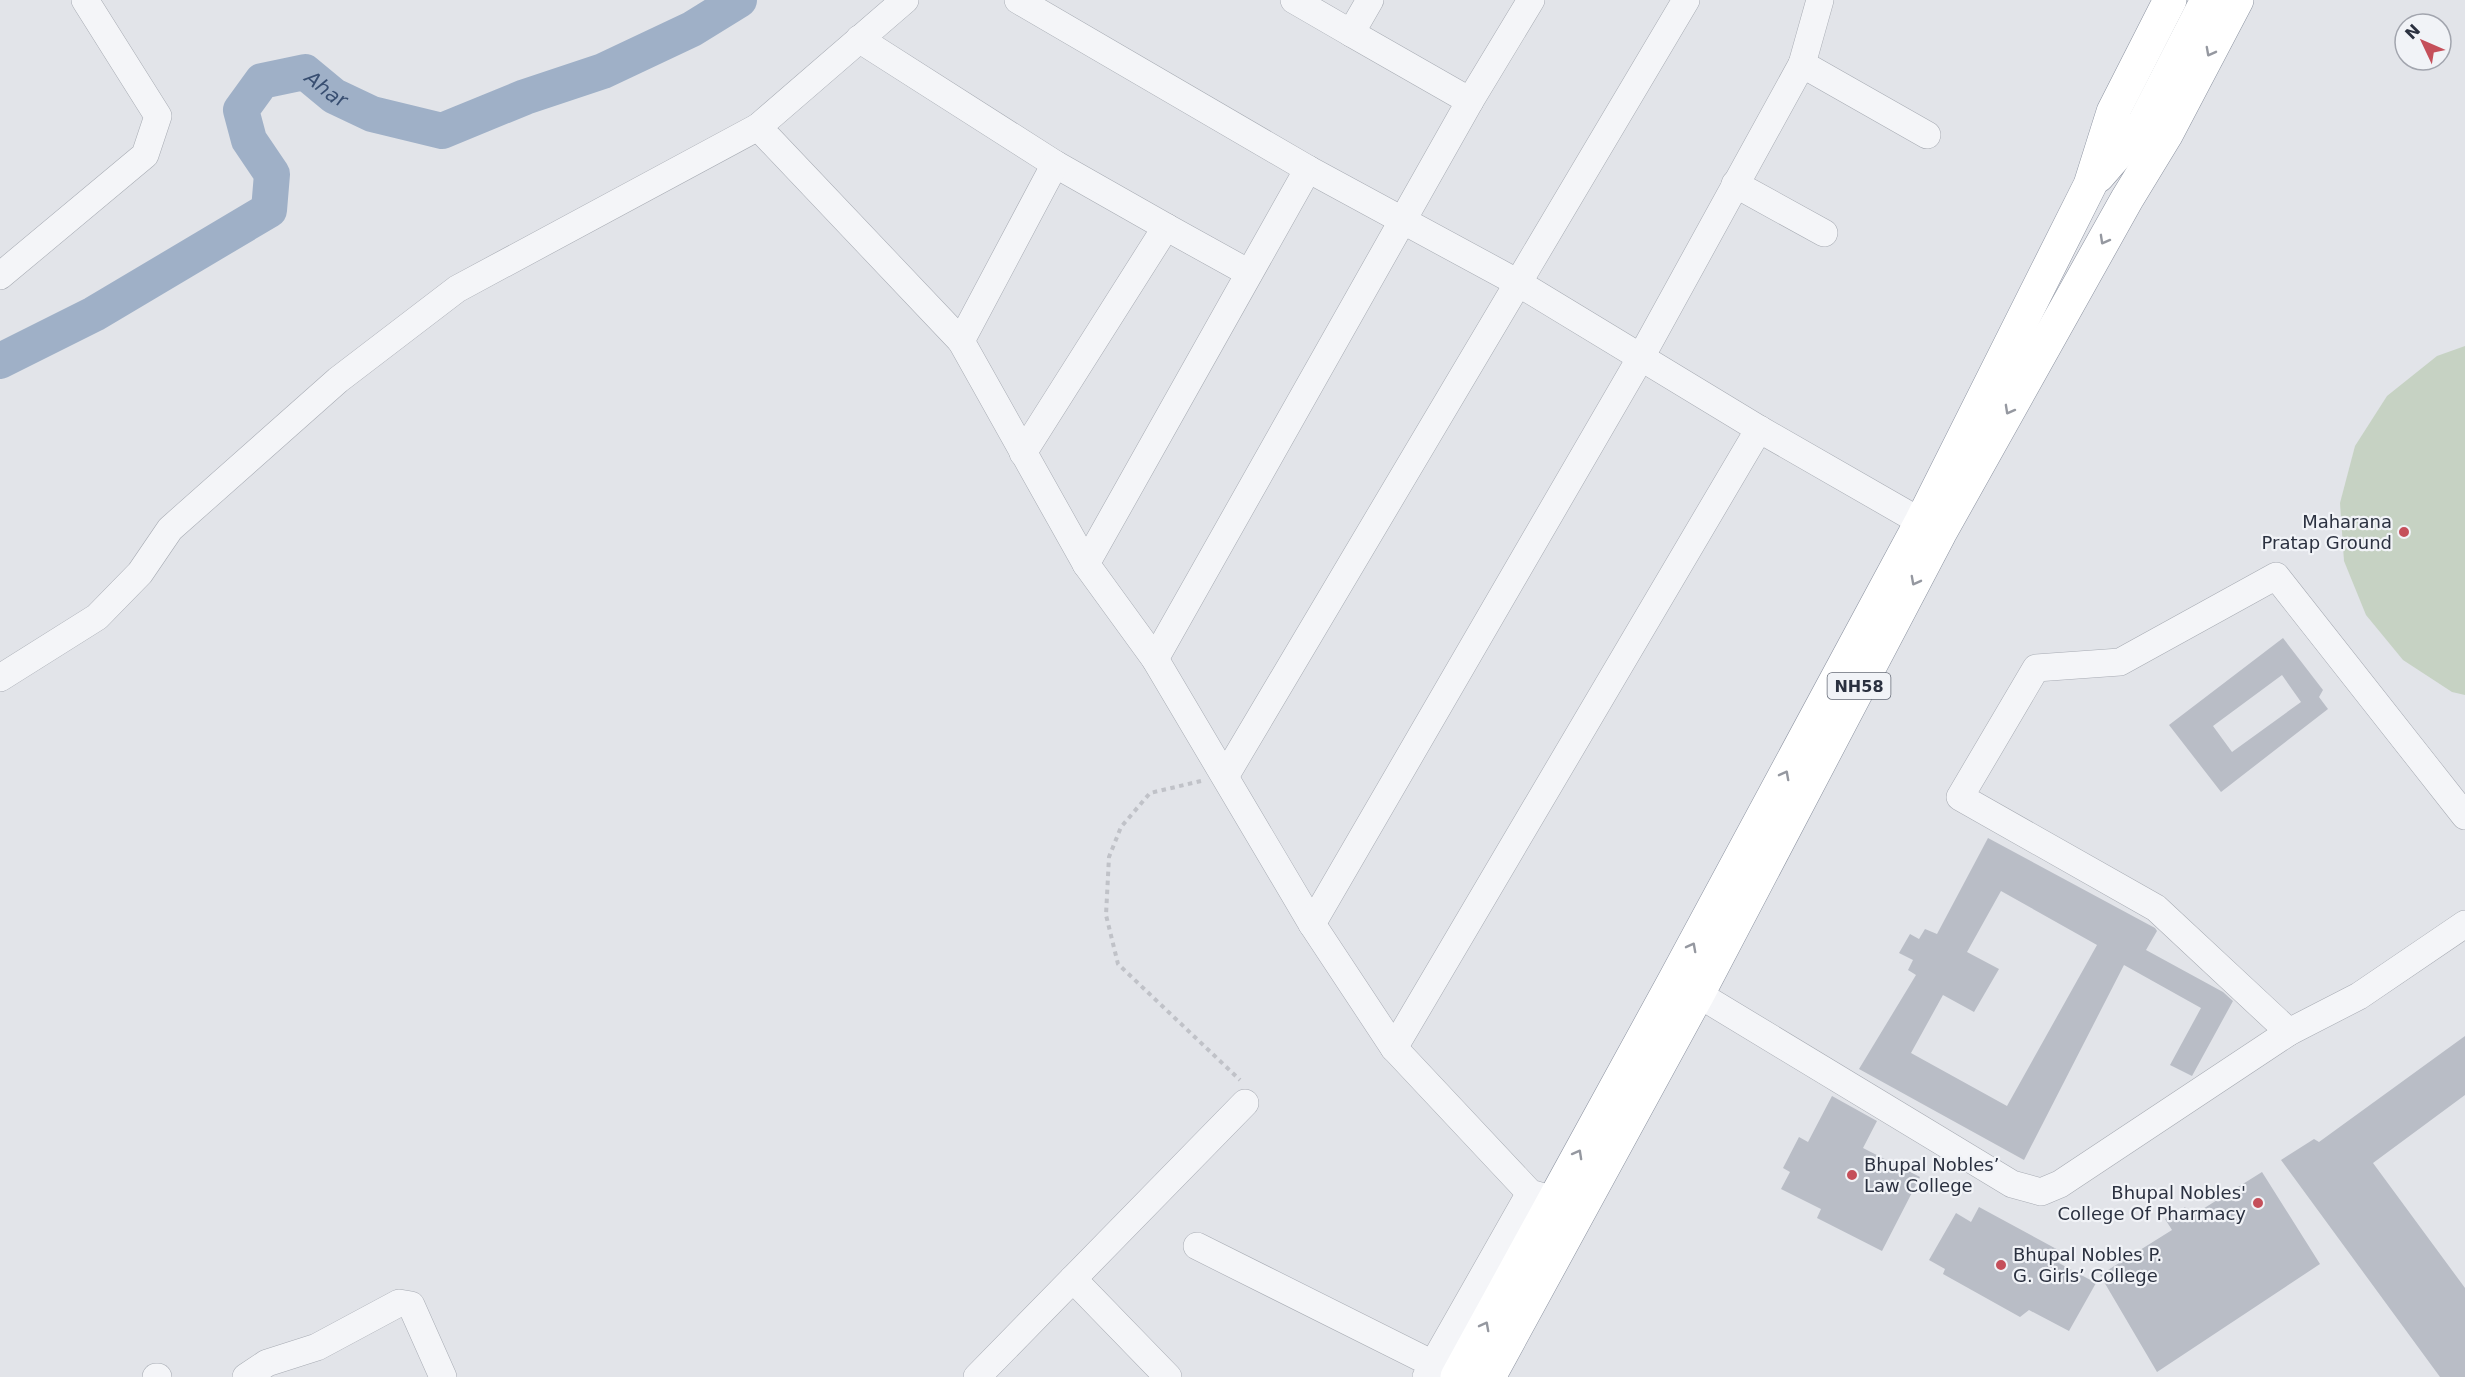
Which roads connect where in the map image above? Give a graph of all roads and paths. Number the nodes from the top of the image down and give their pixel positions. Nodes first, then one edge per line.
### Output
1 (85, 0) edge
2 (905, 0) edge
3 (1018, 0) edge
4 (1294, 0) edge
5 (1370, 0) edge
6 (1531, 0) edge
7 (1686, 0) edge
8 (1820, 0) edge
9 (2170, 0) edge
10 (2207, 0) edge
11 (2237, 0) edge
12 (1351, 33) junction
13 (859, 39) junction
14 (1802, 64) junction
15 (1470, 101) junction
16 (2144, 123) junction
17 (758, 127) junction
18 (1927, 135) dead end
19 (1055, 164) junction
20 (1308, 169) junction
21 (1735, 184) junction
22 (2090, 185) junction
23 (2127, 199) junction
24 (1403, 220) junction
25 (1166, 227) junction
26 (1824, 233) dead end
27 (1250, 273) junction
28 (0, 276) edge
29 (1520, 284) junction
30 (961, 341) junction
31 (1641, 357) junction
32 (1759, 429) junction
33 (1023, 453) junction
34 (1930, 527) junction
35 (1086, 564) junction
36 (1155, 659) junction
37 (0, 678) edge
38 (1226, 776) junction
39 (2465, 816) edge
40 (1312, 924) junction
41 (2465, 924) edge
42 (1686, 987) junction
43 (2289, 1032) junction
44 (1394, 1048) junction
45 (1245, 1103) joint
46 (1541, 1196) junction
47 (1197, 1246) dead end
48 (1073, 1279) junction
49 (1439, 1373) edge
50 (246, 1377) edge
51 (443, 1377) edge
52 (977, 1377) edge
53 (1168, 1377) edge
54 (1489, 1377) edge

1 - 28 street
2 - 13 street
3 - 20 street
4 - 12 street
5 - 12 street
6 - 15 street
7 - 29 street
8 - 14 street
9 - 22 highway, NH58
10 - 16 highway
11 -> 23 highway, NH58
12 - 15 street
13 - 17 street
13 - 19 street
14 - 18 street
14 - 21 street
15 - 24 street
16 - 22 highway
16 - 23 highway
17 - 30 street
17 - 37 street
19 - 25 street
19 - 30 street
20 - 24 street
20 - 27 street
21 - 26 street
21 - 31 street
22 - 34 highway, NH58
23 -> 34 highway, NH58
24 - 29 street
24 - 36 street
25 - 27 street
25 - 33 street
27 - 35 street
29 - 31 street
29 - 38 street
30 - 33 street
31 - 32 street
31 - 40 street
32 - 34 street
32 - 44 street
33 - 35 street
34 - 42 highway, NH58
35 - 36 street
36 - 38 street
38 - 40 street
38 - 45 path
39 - 43 street
40 - 44 street
41 - 43 street
42 - 43 street
46 -> 42 highway, NH58
42 - 54 highway, NH58
44 - 46 street
45 - 48 street
46 - 49 highway, NH58
47 - 49 street
48 - 52 street
48 - 53 street
50 - 51 street

